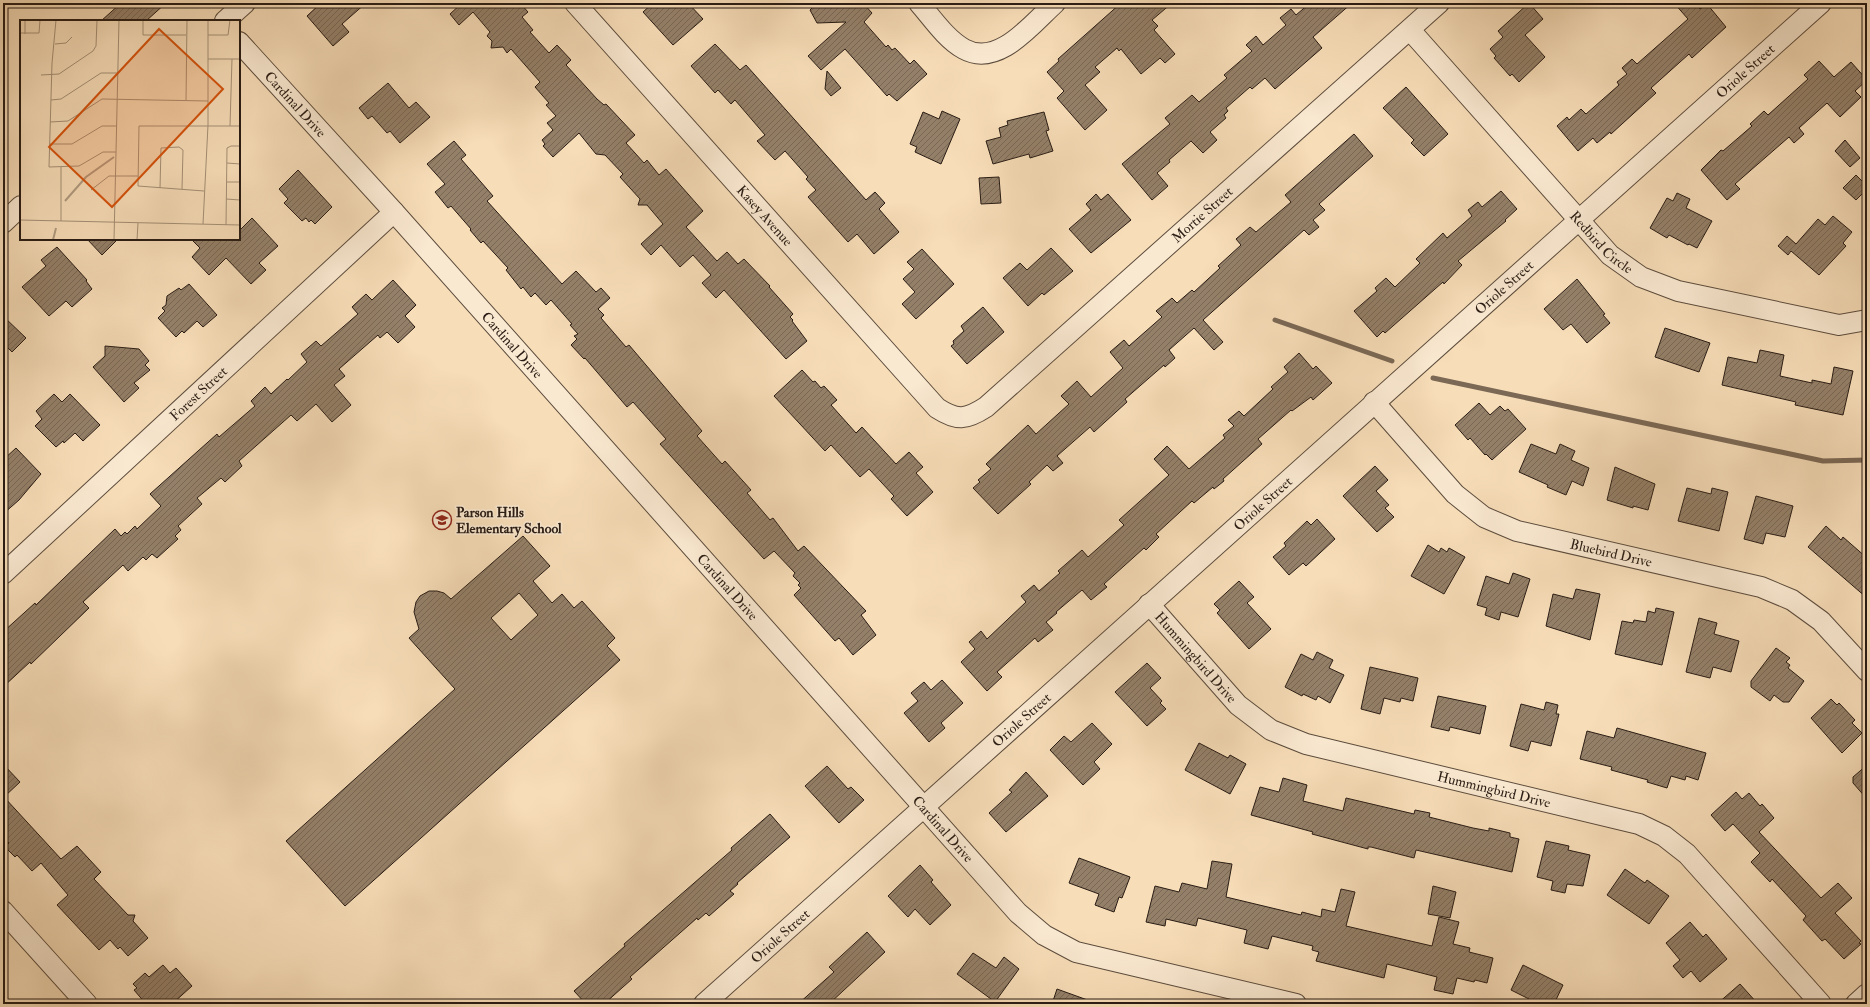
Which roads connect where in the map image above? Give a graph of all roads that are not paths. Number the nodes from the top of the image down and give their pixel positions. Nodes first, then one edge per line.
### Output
1 (245, 3) edge
2 (576, 3) edge
3 (919, 3) edge
4 (1055, 3) edge
5 (1440, 3) edge
6 (1821, 3) edge
7 (226, 20) edge
8 (1410, 30) junction
9 (240, 43) edge
10 (20, 207) edge
11 (394, 212) junction
12 (1580, 220) junction
13 (3, 223) edge
14 (1867, 320) edge
15 (1374, 402) junction
16 (960, 418) joint
17 (3, 574) edge
18 (1149, 604) junction
19 (1867, 671) edge
20 (923, 807) junction
21 (3, 911) edge
22 (1867, 994) edge
23 (87, 1004) edge
24 (704, 1004) edge
25 (1296, 1004) edge
26 (1821, 1004) edge
27 (1856, 1004) edge

1 - 7 street
2 - 16 street, Kasey Avenue
3 - 4 street
5 - 8 street, Mortie Street
6 - 12 street, Oriole Street
8 - 12 street, Redbird Circle
8 - 16 street, Mortie Street
9 - 11 street, Cardinal Drive
10 - 13 street
11 - 17 street, Forest Street
11 - 20 street, Cardinal Drive
12 - 14 street, Redbird Circle
12 - 15 street, Oriole Street
15 - 18 street, Oriole Street
15 - 19 street, Bluebird Drive
18 - 20 street, Oriole Street
18 - 26 street, Hummingbird Drive
20 - 24 street, Oriole Street
20 - 25 street, Cardinal Drive
21 - 23 street
22 - 27 street

